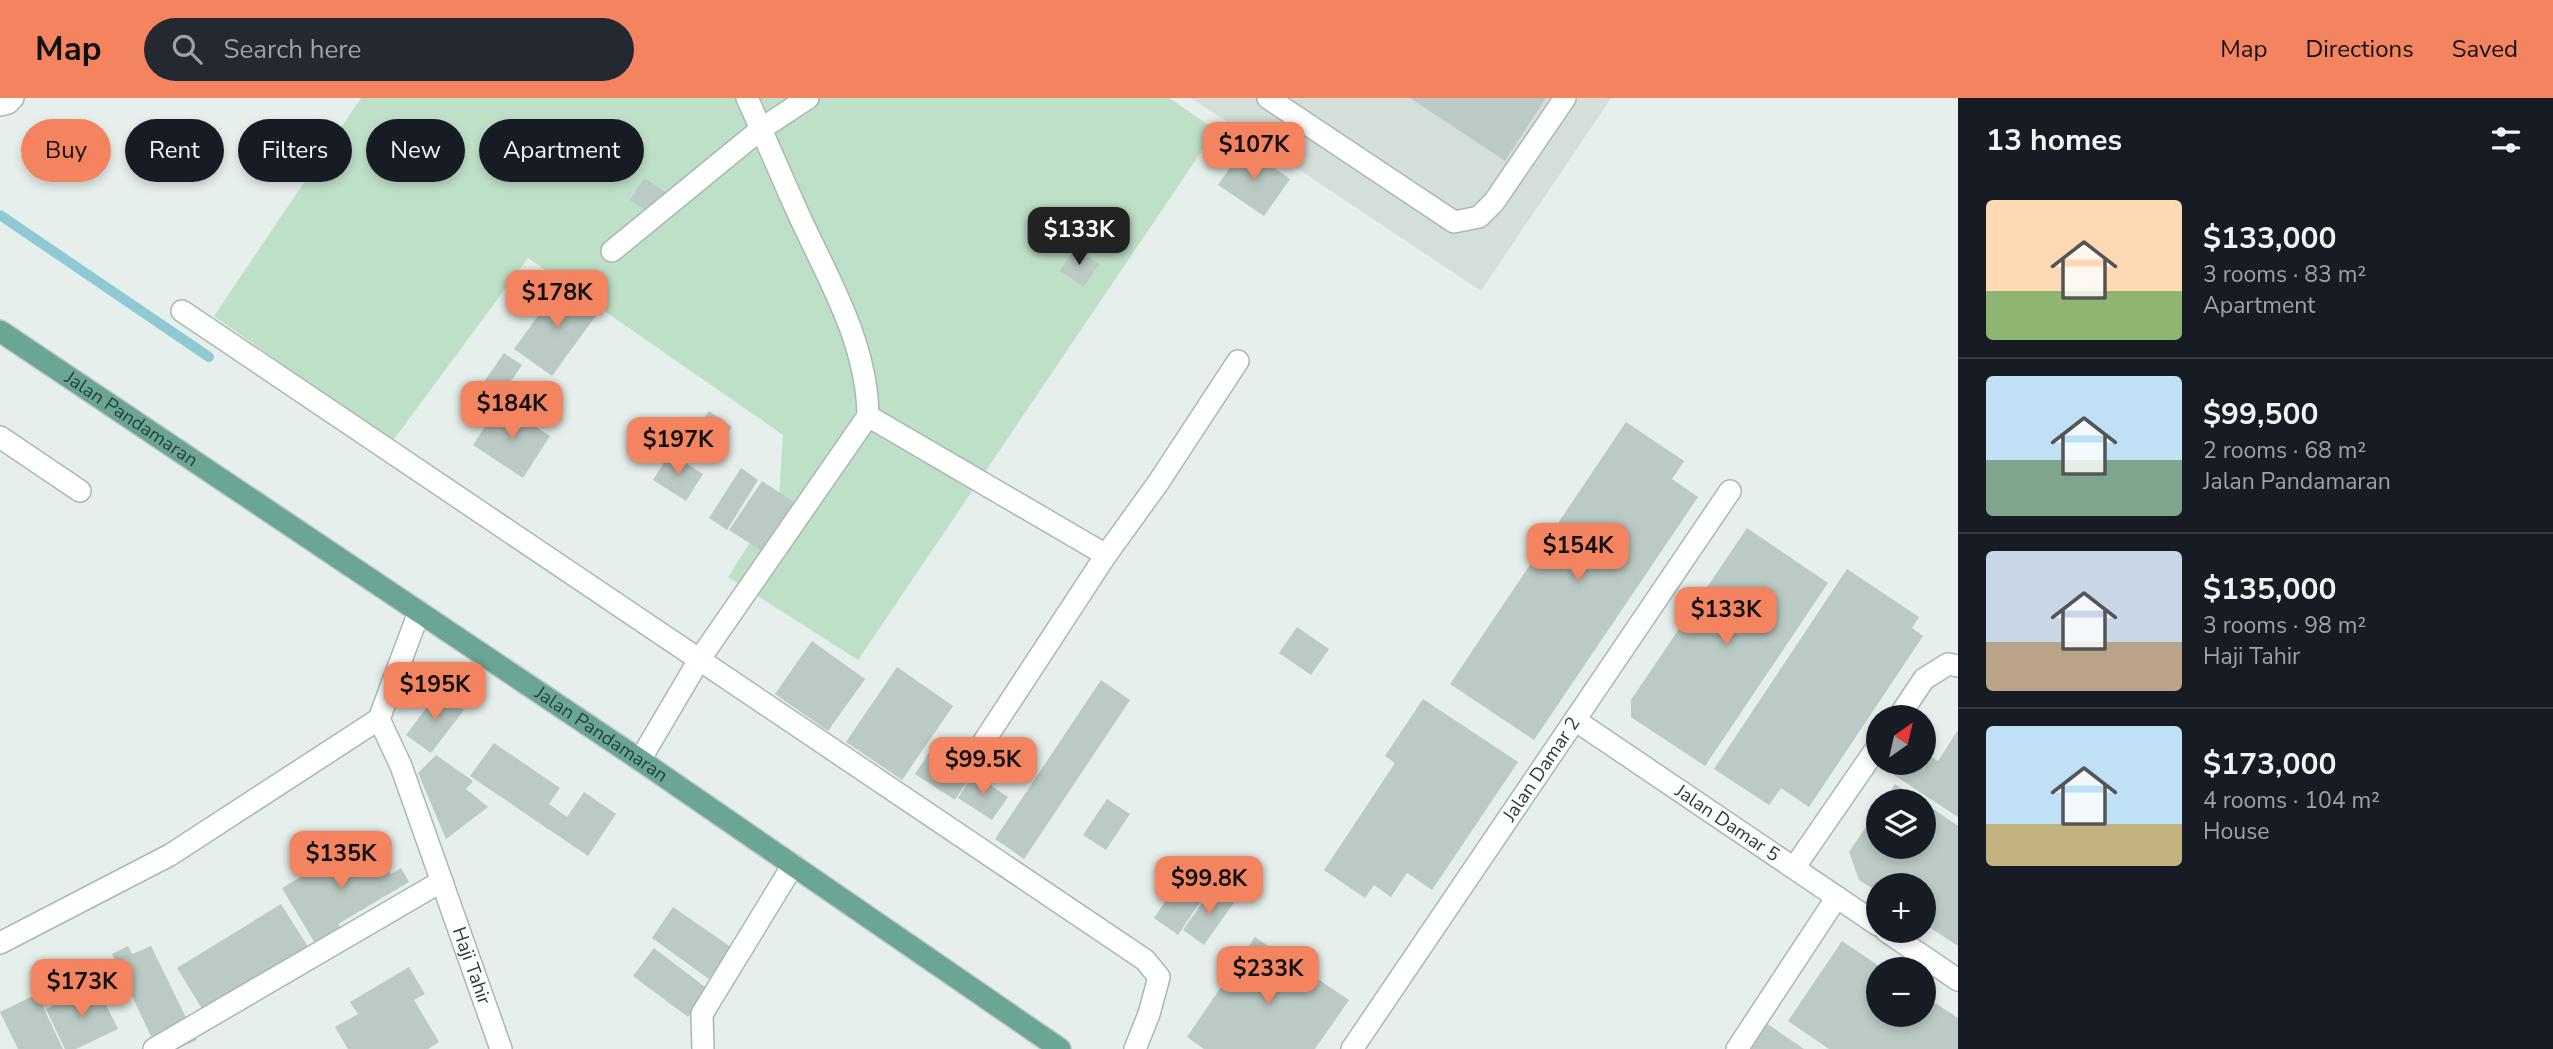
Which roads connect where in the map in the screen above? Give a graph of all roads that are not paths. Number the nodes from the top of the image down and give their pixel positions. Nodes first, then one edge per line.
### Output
1 (13, 98) edge
2 (747, 98) edge
3 (808, 98) edge
4 (1268, 98) edge
5 (1564, 98) edge
6 (0, 105) edge
7 (761, 129) junction
8 (612, 251) dead end
9 (182, 311) dead end
10 (0, 331) edge
11 (1238, 361) dead end
12 (867, 416) junction
13 (0, 437) edge
14 (80, 491) dead end
15 (1730, 491) dead end
16 (1106, 555) junction
17 (419, 612) junction
18 (699, 660) junction
19 (1953, 665) edge
20 (1907, 705) edge
21 (379, 719) junction
22 (1576, 720) junction
23 (979, 749) dead end
24 (640, 760) junction
25 (1866, 763) edge
26 (793, 865) junction
27 (1794, 868) junction
28 (442, 881) junction
29 (1837, 897) junction
30 (1866, 917) edge
31 (0, 943) edge
32 (1904, 943) edge
33 (1958, 980) edge
34 (154, 1049) edge
35 (501, 1049) edge
36 (703, 1049) edge
37 (1060, 1049) edge
38 (1135, 1049) edge
39 (1352, 1049) edge
40 (1737, 1049) edge

1 - 6 street
2 - 7 street
3 - 7 street
4 - 5 street
7 - 8 street
7 - 12 street
9 - 18 street
10 - 17 main road, Jalan Pandamaran
11 - 16 street
12 - 16 street
12 - 18 street
13 - 14 street
15 - 22 street, Jalan Damar 2
16 - 23 street
17 - 21 street
17 - 24 main road, Jalan Pandamaran
18 - 24 street
18 - 38 street
19 - 20 street
21 - 28 street, Haji Tahir
21 - 31 street
22 - 27 street, Jalan Damar 5
22 - 39 street, Jalan Damar 2
24 - 26 main road, Jalan Pandamaran
25 - 27 street
26 - 36 street
26 - 37 main road, Jalan Pandamaran
27 - 29 street, Jalan Damar 5
28 - 34 street
28 - 35 street, Haji Tahir
29 - 30 street, Jalan Damar 5
29 - 40 street
32 - 33 street

